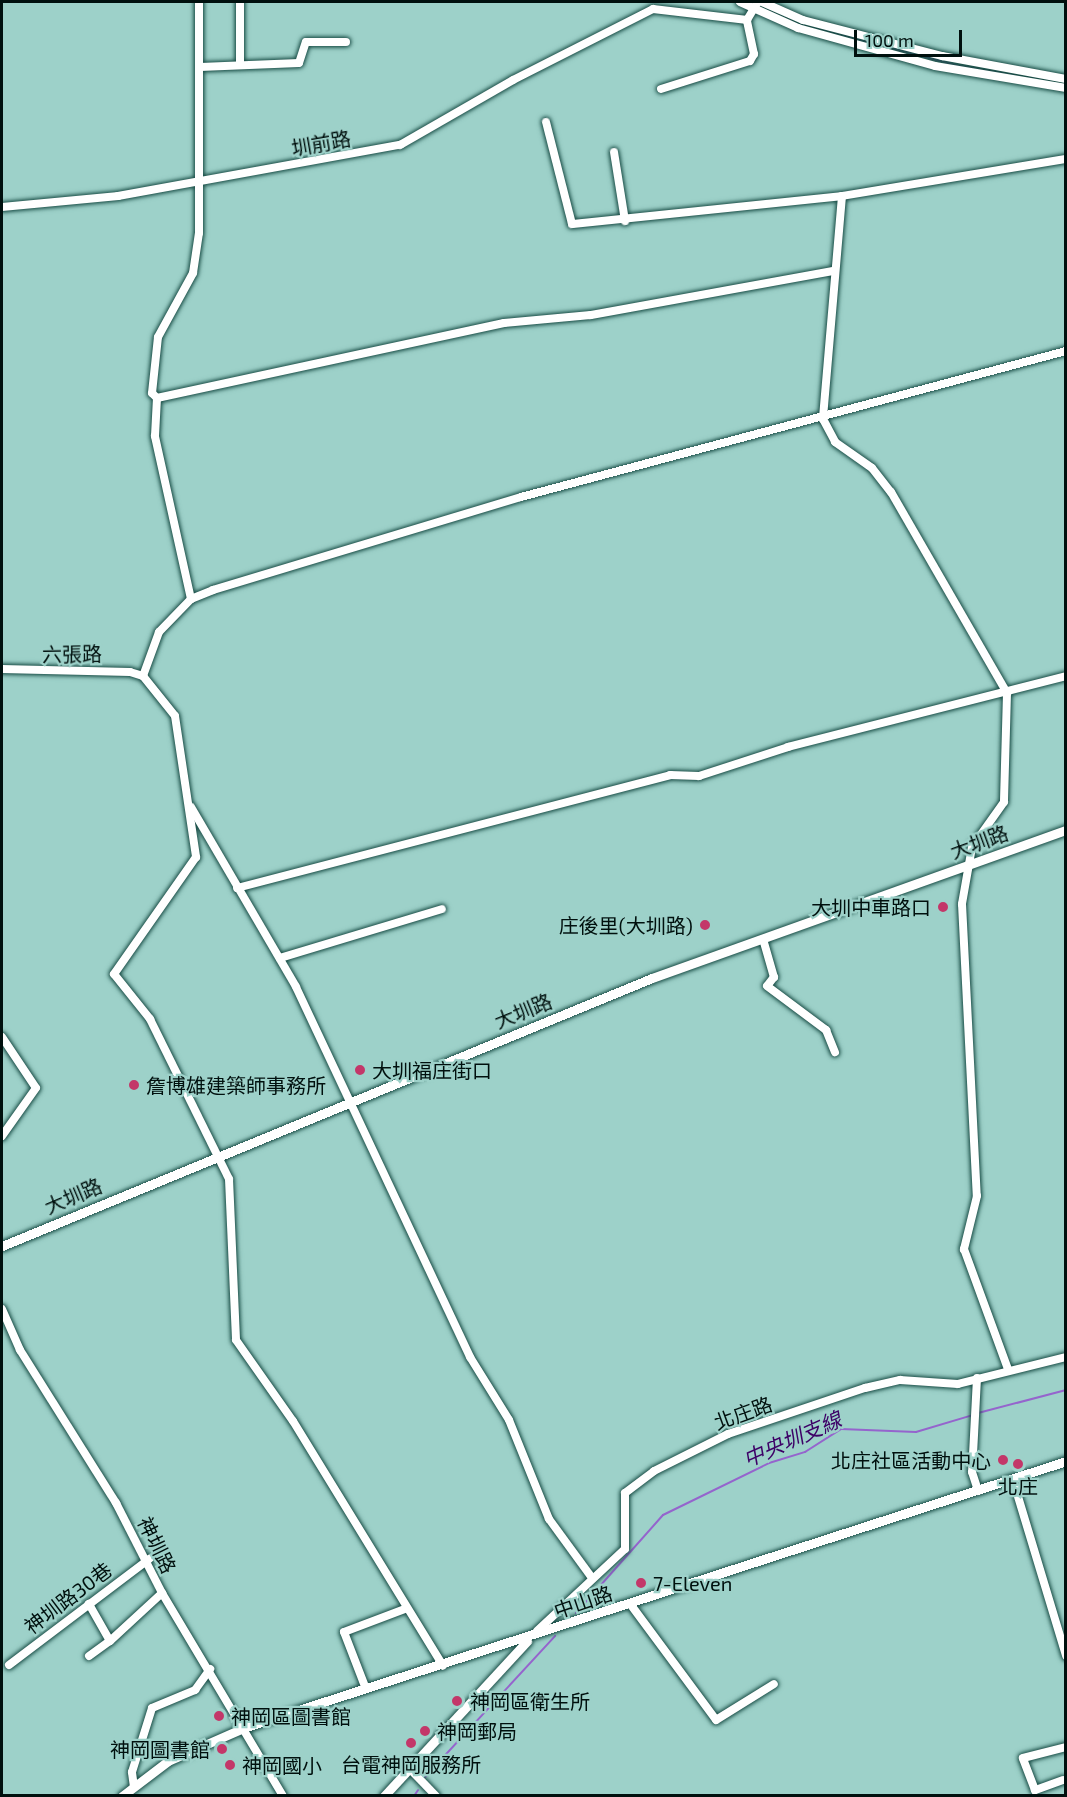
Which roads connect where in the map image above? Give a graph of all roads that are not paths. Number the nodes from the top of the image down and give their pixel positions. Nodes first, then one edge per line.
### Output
1 (199, 2) edge
2 (240, 2) edge
3 (740, 2) edge
4 (758, 4) edge
5 (747, 20) junction
6 (346, 42) dead end
7 (240, 65) junction
8 (201, 67) junction
9 (1065, 79) edge
10 (1065, 88) edge
11 (661, 89) dead end
12 (546, 122) dead end
13 (614, 152) dead end
14 (1065, 159) edge
15 (200, 181) junction
16 (842, 196) junction
17 (2, 207) edge
18 (625, 221) junction
19 (833, 271) junction
20 (1065, 351) edge
21 (157, 398) junction
22 (823, 419) junction
23 (191, 599) junction
24 (2, 669) edge
25 (143, 676) junction
26 (1065, 676) edge
27 (1007, 693) junction
28 (191, 807) junction
29 (1065, 830) edge
30 (966, 866) junction
31 (237, 888) junction
32 (442, 909) dead end
33 (763, 939) junction
34 (280, 958) junction
35 (2, 1037) edge
36 (835, 1052) dead end
37 (347, 1103) junction
38 (2, 1136) edge
39 (219, 1154) junction
40 (2, 1246) edge
41 (2, 1309) edge
42 (1065, 1358) edge
43 (1008, 1369) junction
44 (977, 1378) junction
45 (1065, 1461) edge
46 (1013, 1480) junction
47 (978, 1491) junction
48 (149, 1559) junction
49 (592, 1578) junction
50 (162, 1593) junction
51 (89, 1604) junction
52 (631, 1605) junction
53 (405, 1609) junction
54 (529, 1639) junction
55 (110, 1641) junction
56 (89, 1656) dead end
57 (1065, 1656) edge
58 (9, 1665) dead end
59 (443, 1666) junction
60 (210, 1669) junction
61 (774, 1684) dead end
62 (366, 1689) junction
63 (243, 1728) junction
64 (1065, 1747) edge
65 (409, 1768) junction
66 (1063, 1780) dead end
67 (134, 1787) junction
68 (122, 1796) edge
69 (284, 1796) edge
70 (384, 1796) edge
71 (435, 1796) edge

1 - 8 street
2 - 7 street
3 - 4 street
4 - 5 street
4 - 9 street
4 - 10 street
5 - 11 street
5 - 15 street, 圳前路
6 - 7 street
7 - 8 street
8 - 15 street
12 - 18 street
13 - 18 street
14 - 16 street
15 - 17 street, 圳前路
15 - 21 street
16 - 18 street
16 - 19 street
19 - 21 street
19 - 22 street
20 - 22 street
21 - 23 street
22 - 23 street
22 - 27 street
23 - 25 street
24 - 25 street, 六張路
25 - 28 street
26 - 27 street
27 - 30 street
27 - 31 street
28 - 31 street
28 - 39 street
29 - 30 street, 大圳路
30 - 33 street, 大圳路
30 - 43 street
31 - 34 street
32 - 34 street
33 - 36 street
33 - 37 street, 大圳路
34 - 37 street
35 - 38 street
37 - 39 street, 大圳路
37 - 49 street
39 - 40 street, 大圳路
39 - 53 street
41 - 48 street, 神圳路
42 - 43 street, 北庄路
43 - 44 street, 北庄路
44 - 47 street
44 - 49 street, 北庄路
45 - 46 street, 中山路
46 - 47 street, 中山路
46 - 57 street
47 - 52 street, 中山路
48 - 50 street, 神圳路
48 - 51 street, 神圳路30巷
49 - 54 street, 北庄路
50 - 55 street
50 - 60 street, 神圳路
51 - 55 street
51 - 58 street, 神圳路30巷
52 - 54 street, 中山路
52 - 61 street
53 - 59 street
53 - 62 street
54 - 59 street, 中山路
54 - 65 street
55 - 56 street
59 - 62 street, 中山路
60 - 63 street, 神圳路
60 - 67 street
62 - 63 street, 中山路
63 - 67 street, 中山路
63 - 69 street, 神圳路
64 - 66 street
65 - 70 street
65 - 71 street
67 - 68 street, 中山路

